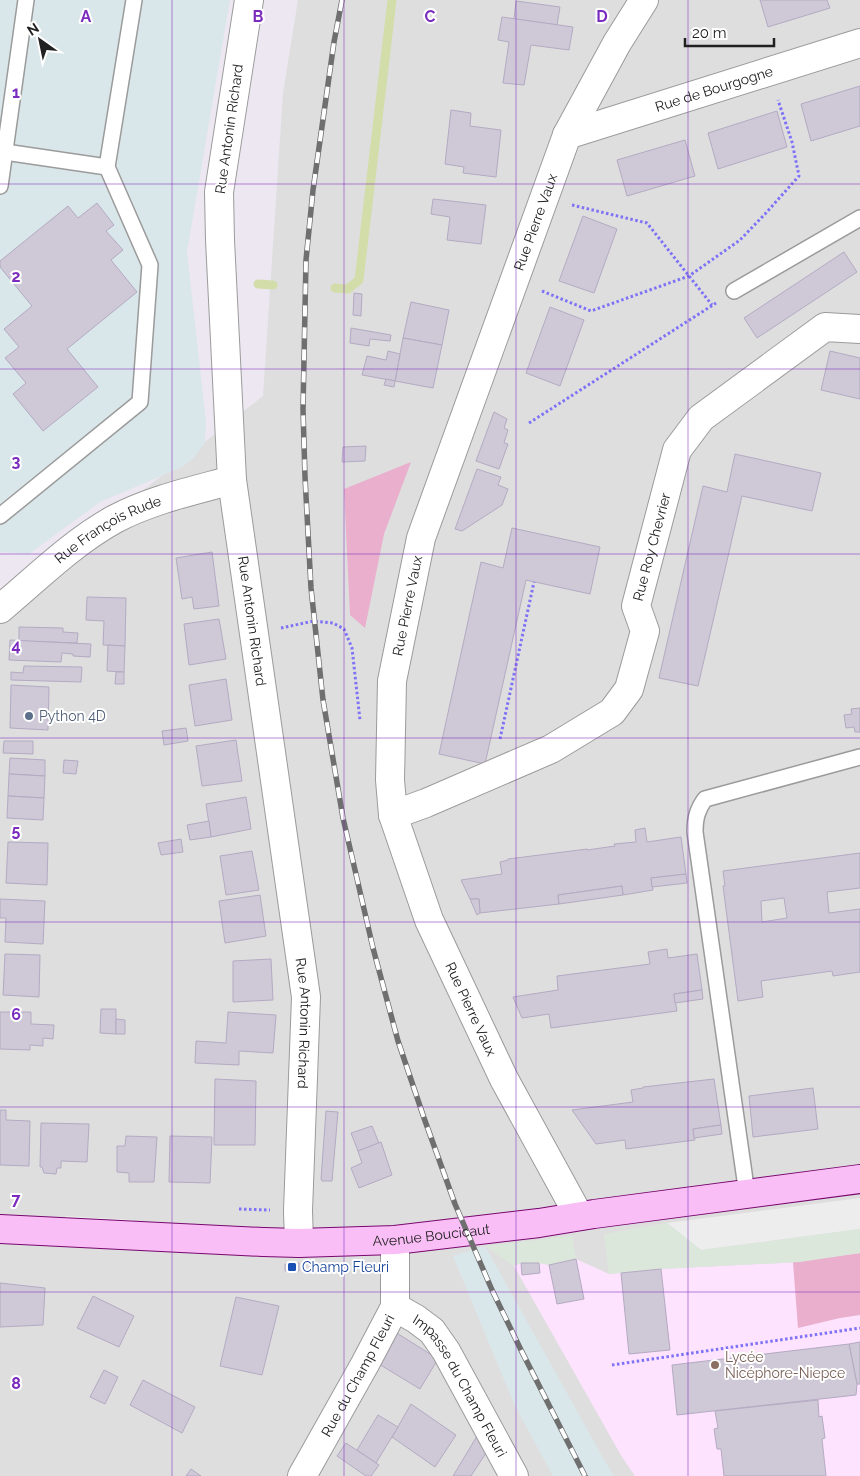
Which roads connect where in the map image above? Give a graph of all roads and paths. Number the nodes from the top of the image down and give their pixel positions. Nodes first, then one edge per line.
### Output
1 (26, 0) edge
2 (134, 0) edge
3 (249, 0) edge
4 (644, 0) edge
5 (860, 43) edge
6 (768, 72) junction
7 (568, 134) junction
8 (5, 152) junction
9 (107, 167) junction
10 (0, 186) edge
11 (545, 199) junction
12 (860, 218) edge
13 (689, 276) junction
14 (516, 280) junction
15 (734, 291) joint
16 (712, 305) junction
17 (860, 329) edge
18 (529, 422) dead end
19 (232, 480) junction
20 (0, 516) edge
21 (534, 582) dead end
22 (0, 609) edge
23 (253, 632) junction
24 (361, 727) dead end
25 (860, 757) edge
26 (501, 771) junction
27 (393, 815) junction
28 (860, 1179) edge
29 (747, 1194) junction
30 (579, 1216) junction
31 (0, 1229) edge
32 (395, 1240) junction
33 (299, 1243) junction
34 (395, 1307) junction
35 (860, 1328) edge
36 (612, 1365) dead end
37 (302, 1476) edge
38 (514, 1476) edge

1 - 8 lane
2 - 9 lane
3 - 19 street, Rue Antonin Richard
4 - 7 street, Rue Pierre Vaux
5 - 6 street, Rue de Bourgogne
6 - 7 street, Rue de Bourgogne
6 - 13 path
7 - 11 street, Rue Pierre Vaux
8 - 9 lane
8 - 10 lane
9 - 20 lane
11 - 13 path
11 - 14 street, Rue Pierre Vaux
12 - 15 lane
13 - 14 path
13 - 16 path
14 - 27 street, Rue Pierre Vaux
15 - 16 path
16 - 18 path
17 - 26 street, Rue Roy Chevrier
19 - 22 street, Rue François Rude
19 - 23 street, Rue Antonin Richard
21 - 26 path
23 - 24 path
23 - 33 street, Rue Antonin Richard
25 - 29 lane
26 - 27 street, Rue Roy Chevrier
27 - 30 street, Rue Pierre Vaux
28 - 29 main road, Avenue Boucicaut
29 - 30 main road, Avenue Boucicaut
30 - 32 main road, Avenue Boucicaut
31 - 33 main road, Avenue Boucicaut
32 - 33 main road, Avenue Boucicaut
32 - 34 street, Rue du Champ Fleuri
34 - 37 street, Rue du Champ Fleuri
34 - 38 street, Impasse du Champ Fleuri
35 - 36 path

